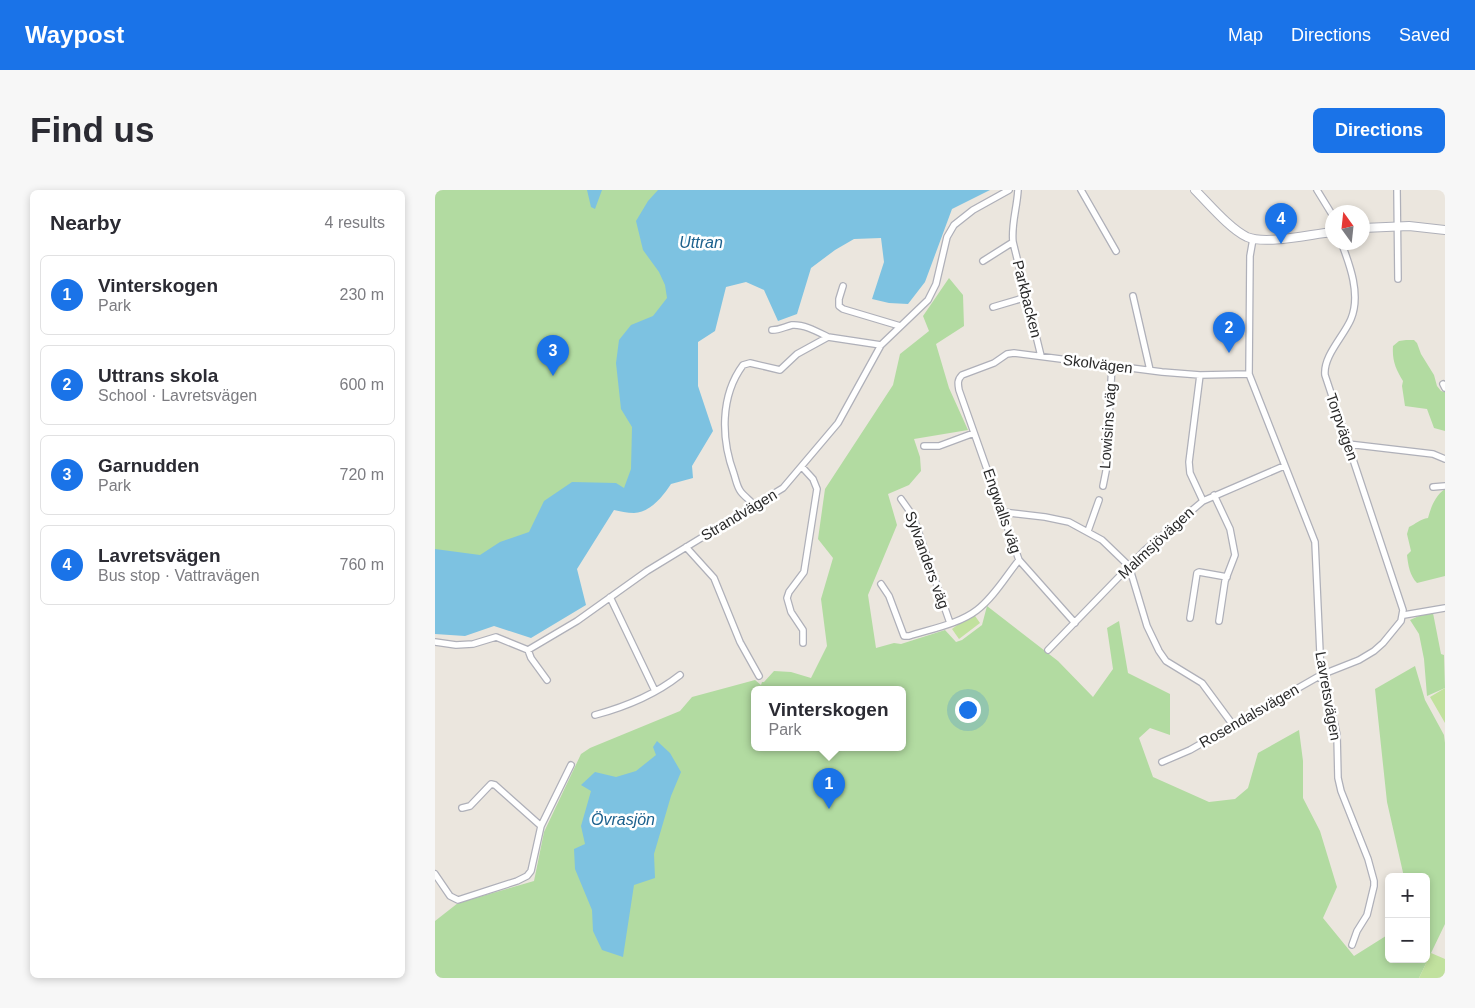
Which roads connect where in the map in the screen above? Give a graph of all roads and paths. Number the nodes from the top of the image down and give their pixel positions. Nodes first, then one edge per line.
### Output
1 (1009, 190) edge
2 (1017, 190) edge
3 (1081, 190) edge
4 (1195, 190) edge
5 (1317, 190) edge
6 (1397, 190) edge
7 (1326, 205) edge
8 (1398, 226) junction
9 (1370, 228) edge
10 (1445, 230) edge
11 (1325, 233) edge
12 (1253, 239) junction
13 (1013, 242) junction
14 (1344, 250) edge
15 (1116, 251) dead end
16 (983, 261) dead end
17 (1398, 278) dead end
18 (843, 286) dead end
19 (1133, 296) dead end
20 (1027, 297) junction
21 (993, 307) dead end
22 (900, 326) junction
23 (771, 330) dead end
24 (828, 337) junction
25 (881, 345) junction
26 (1041, 356) junction
27 (1112, 365) junction
28 (1151, 370) junction
29 (1249, 374) junction
30 (1200, 375) junction
31 (957, 383) joint
32 (974, 433) junction
33 (1348, 444) junction
34 (924, 446) dead end
35 (1445, 459) edge
36 (1284, 466) junction
37 (802, 467) junction
38 (1103, 486) dead end
39 (1445, 486) edge
40 (1433, 487) dead end
41 (1214, 495) junction
42 (901, 499) dead end
43 (1099, 500) dead end
44 (1203, 500) junction
45 (755, 506) junction
46 (1002, 512) junction
47 (1088, 531) junction
48 (686, 547) junction
49 (1019, 560) junction
50 (1129, 566) junction
51 (1227, 577) junction
52 (881, 584) dead end
53 (610, 597) junction
54 (1445, 608) edge
55 (1404, 615) junction
56 (1190, 618) dead end
57 (1219, 621) dead end
58 (950, 623) junction
59 (1075, 623) junction
60 (435, 642) edge
61 (803, 643) dead end
62 (528, 650) junction
63 (1048, 650) dead end
64 (680, 675) dead end
65 (1321, 675) junction
66 (759, 676) dead end
67 (547, 680) dead end
68 (655, 691) junction
69 (595, 715) dead end
70 (1233, 725) junction
71 (1162, 762) dead end
72 (571, 766) dead end
73 (463, 808) dead end
74 (541, 826) junction
75 (435, 874) edge
76 (1352, 944) dead end

1 - 22 street, Strandvägen
2 - 13 street, Parkbacken
3 - 15 street
4 - 12 street
5 - 7 street
6 - 8 street
8 - 9 street
8 - 10 street
8 - 17 street
11 - 12 street
12 - 29 street, Lavretsvägen
13 - 16 street, Parkbacken
13 - 20 street, Parkbacken
14 - 33 street, Torpvägen
18 - 22 street
19 - 28 street
20 - 21 street
20 - 26 street, Parkbacken
22 - 25 street, Strandvägen
23 - 24 street
24 - 25 street
24 - 45 street
25 - 37 street, Strandvägen
26 - 27 street, Skolvägen
26 - 31 street, Skolvägen
27 - 28 street, Skolvägen
27 - 38 street, Lowisins väg
28 - 30 street, Skolvägen
29 - 30 street, Skolvägen
29 - 36 street, Lavretsvägen
30 - 44 street
31 - 32 street, Engwalls väg
32 - 34 street
32 - 46 street, Engwalls väg
33 - 35 street
33 - 55 street, Torpvägen
36 - 41 street, Malmsjövägen
36 - 65 street, Lavretsvägen
37 - 45 street, Strandvägen
37 - 61 street
39 - 40 street
41 - 44 street, Malmsjövägen
41 - 51 street
42 - 58 street, Sylvanders väg
43 - 47 street
44 - 50 street, Malmsjövägen
45 - 48 street, Strandvägen
46 - 47 street
46 - 49 street, Engwalls väg
47 - 50 street
48 - 53 street, Strandvägen
48 - 66 street
49 - 58 street, Sylvanders väg
49 - 59 street, Engwalls väg
50 - 59 street, Malmsjövägen
50 - 70 street
51 - 56 street
51 - 57 street
52 - 58 street, Sylvanders väg
53 - 62 street, Strandvägen
53 - 68 street
54 - 55 street
55 - 65 street, Rosendalsvägen
59 - 63 street, Malmsjövägen
60 - 62 street
62 - 67 street
64 - 68 street
65 - 70 street, Rosendalsvägen
65 - 76 street, Lavretsvägen
68 - 69 street
70 - 71 street, Rosendalsvägen
72 - 74 street
73 - 74 street
74 - 75 street

